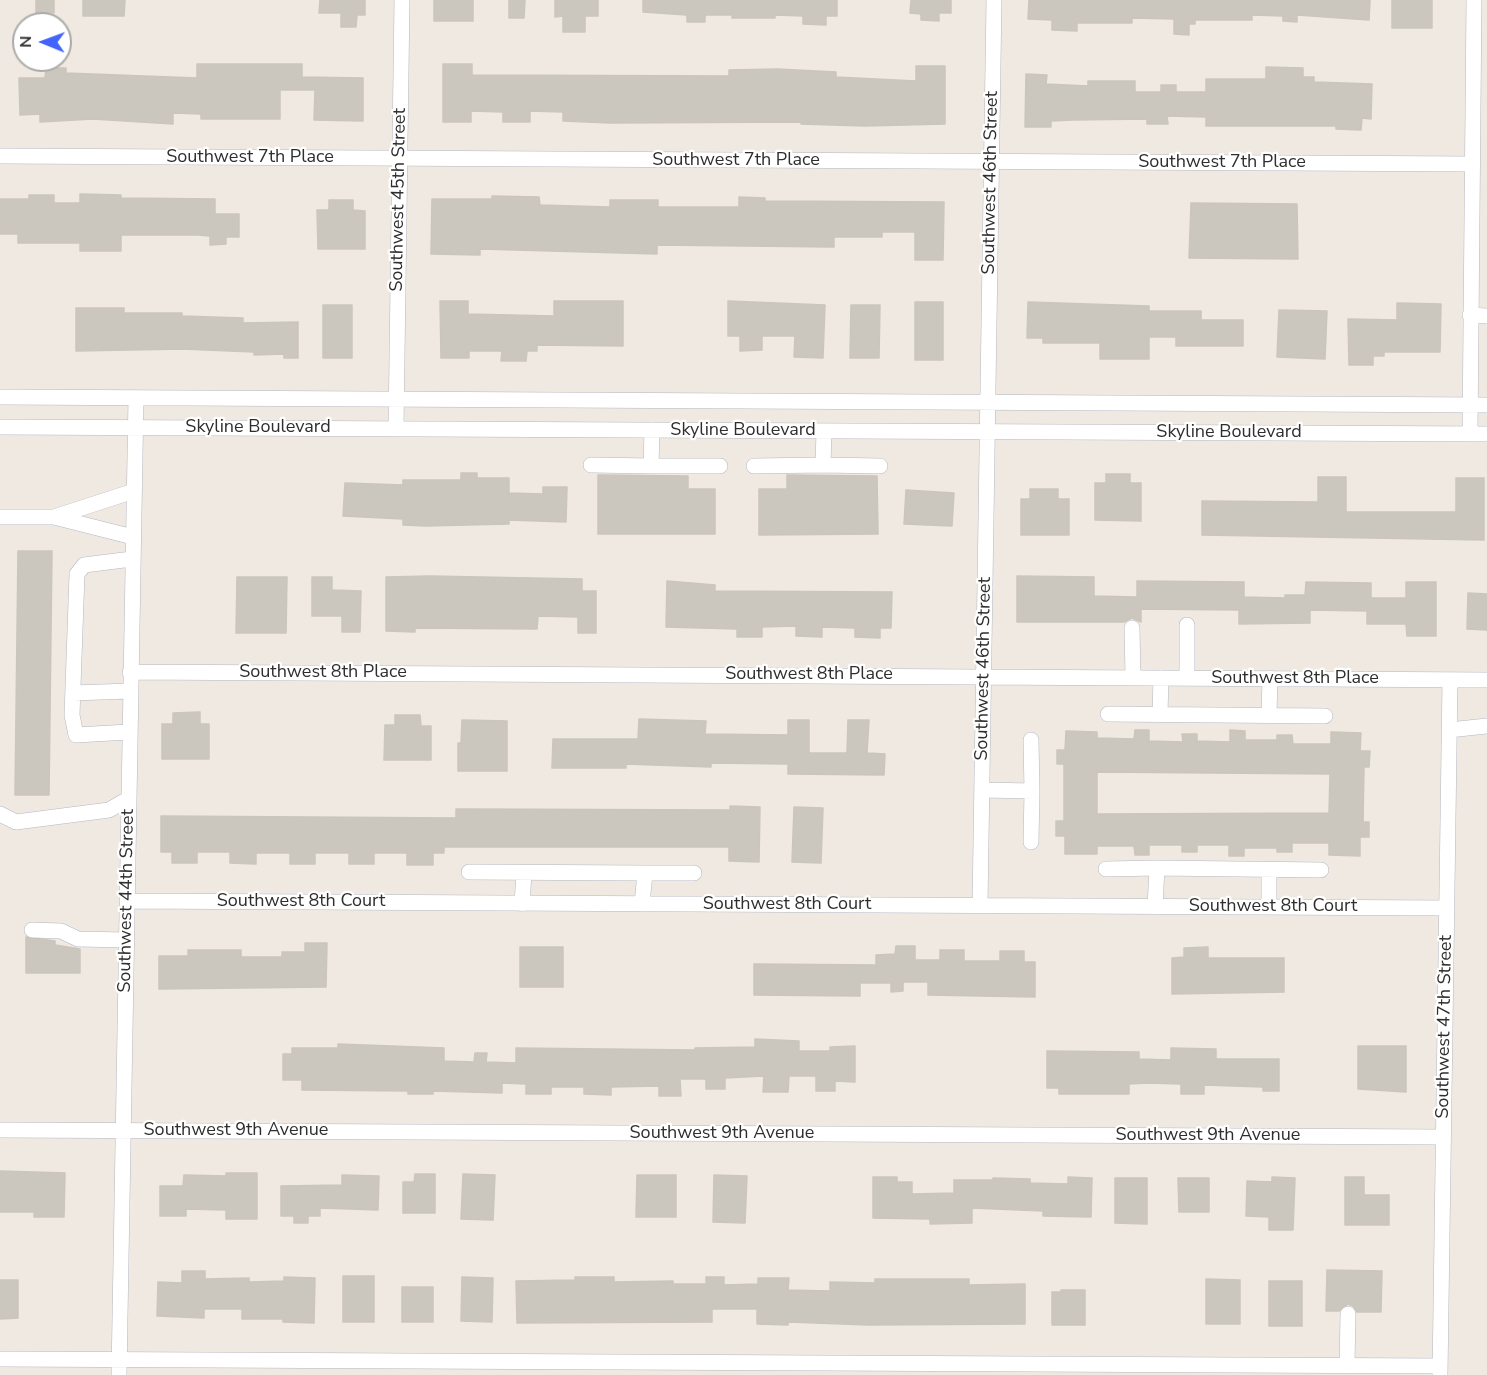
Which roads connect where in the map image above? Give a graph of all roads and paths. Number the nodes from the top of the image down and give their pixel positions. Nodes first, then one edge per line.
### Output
1 (402, 0) edge
2 (994, 0) edge
3 (1478, 7) edge
4 (1480, 145) edge
5 (0, 156) edge
6 (399, 159) junction
7 (991, 162) junction
8 (1472, 164) junction
9 (1470, 315) junction
10 (1487, 316) edge
11 (0, 397) edge
12 (136, 398) junction
13 (398, 399) junction
14 (989, 403) junction
15 (1470, 405) junction
16 (1487, 405) edge
17 (0, 427) edge
18 (135, 428) junction
19 (396, 429) junction
20 (652, 430) junction
21 (824, 431) junction
22 (988, 432) junction
23 (1470, 434) junction
24 (1487, 434) edge
25 (591, 465) dead end
26 (823, 465) junction
27 (651, 466) junction
28 (720, 466) dead end
29 (754, 466) dead end
30 (880, 466) dead end
31 (134, 491) junction
32 (0, 517) edge
33 (54, 518) junction
34 (133, 537) junction
35 (132, 559) junction
36 (1187, 625) dead end
37 (1132, 628) dead end
38 (130, 672) junction
39 (984, 676) junction
40 (1133, 677) junction
41 (1161, 678) junction
42 (1187, 678) junction
43 (1270, 678) junction
44 (1450, 680) junction
45 (1487, 680) edge
46 (130, 691) junction
47 (73, 693) junction
48 (1107, 714) dead end
49 (1160, 714) junction
50 (1269, 715) junction
51 (1325, 716) dead end
52 (1487, 726) edge
53 (1449, 730) junction
54 (129, 732) junction
55 (1031, 740) dead end
56 (982, 789) junction
57 (1032, 791) junction
58 (128, 799) junction
59 (0, 814) edge
60 (1031, 842) dead end
61 (1157, 868) junction
62 (1106, 869) dead end
63 (1269, 870) junction
64 (1321, 870) dead end
65 (469, 872) dead end
66 (524, 873) junction
67 (645, 873) junction
68 (694, 873) dead end
69 (127, 901) junction
70 (522, 904) junction
71 (642, 904) junction
72 (980, 906) junction
73 (1155, 907) junction
74 (1269, 908) junction
75 (1447, 908) junction
76 (32, 930) dead end
77 (127, 940) junction
78 (0, 1130) edge
79 (123, 1131) junction
80 (1443, 1137) junction
81 (1348, 1314) dead end
82 (0, 1359) edge
83 (1347, 1366) junction
84 (119, 1368) edge
85 (1440, 1371) edge

1 - 6 street, Southwest 45th Street
2 - 7 street, Southwest 46th Street
3 - 4 street
4 - 8 street
5 - 6 street, Southwest 7th Place
6 - 7 street, Southwest 7th Place
6 - 13 street, Southwest 45th Street
7 - 8 street, Southwest 7th Place
7 - 14 street, Southwest 46th Street
8 - 9 street
9 - 10 street
9 - 15 street
11 - 12 street, Skyline Boulevard
12 - 13 street, Skyline Boulevard
12 - 18 street, Southwest 44th Street
13 - 14 street, Skyline Boulevard
13 - 19 street, Southwest 45th Street
14 - 15 street, Skyline Boulevard
14 - 22 street, Southwest 46th Street
15 - 16 street, Skyline Boulevard
15 - 23 street
17 - 18 street, Skyline Boulevard
18 - 19 street, Skyline Boulevard
18 - 31 street, Southwest 44th Street
19 - 20 street, Skyline Boulevard
20 - 21 street, Skyline Boulevard
20 - 27 street
21 - 22 street, Skyline Boulevard
21 - 26 street
22 - 23 street, Skyline Boulevard
22 - 39 street, Southwest 46th Street
23 - 24 street, Skyline Boulevard
25 - 27 street
26 - 29 street
26 - 30 street
27 - 28 street
31 - 33 street
31 - 34 street, Southwest 44th Street
32 - 33 street
33 - 34 street
34 - 35 street, Southwest 44th Street
35 - 38 street, Southwest 44th Street
35 - 47 street
36 - 42 street
37 - 40 street
38 - 39 street, Southwest 8th Place
38 - 46 street, Southwest 44th Street
39 - 40 street, Southwest 8th Place
39 - 56 street, Southwest 46th Street
40 - 41 street, Southwest 8th Place
41 - 42 street, Southwest 8th Place
41 - 49 street
42 - 43 street, Southwest 8th Place
43 - 44 street, Southwest 8th Place
43 - 50 street
44 - 45 street, Southwest 8th Place
44 - 53 street, Southwest 47th Street
46 - 47 street
46 - 54 street, Southwest 44th Street
47 - 54 street
48 - 49 street
49 - 50 street
50 - 51 street
52 - 53 street
53 - 75 street, Southwest 47th Street
54 - 58 street, Southwest 44th Street
55 - 57 street
56 - 57 street
56 - 72 street, Southwest 46th Street
57 - 60 street
58 - 59 street
58 - 69 street, Southwest 44th Street
61 - 62 street
61 - 63 street
61 - 73 street
63 - 64 street
63 - 74 street
65 - 66 street
66 - 67 street
66 - 70 street
67 - 68 street
67 - 71 street
69 - 70 street, Southwest 8th Court
69 - 77 street, Southwest 44th Street
70 - 71 street, Southwest 8th Court
71 - 72 street, Southwest 8th Court
72 - 73 street, Southwest 8th Court
73 - 74 street, Southwest 8th Court
74 - 75 street, Southwest 8th Court
75 - 80 street, Southwest 47th Street
76 - 77 street
77 - 79 street, Southwest 44th Street
78 - 79 street, Southwest 9th Avenue
79 - 80 street, Southwest 9th Avenue
79 - 84 street, Southwest 44th Street
80 - 85 street, Southwest 47th Street
81 - 83 street
82 - 84 street
83 - 84 street
83 - 85 street

